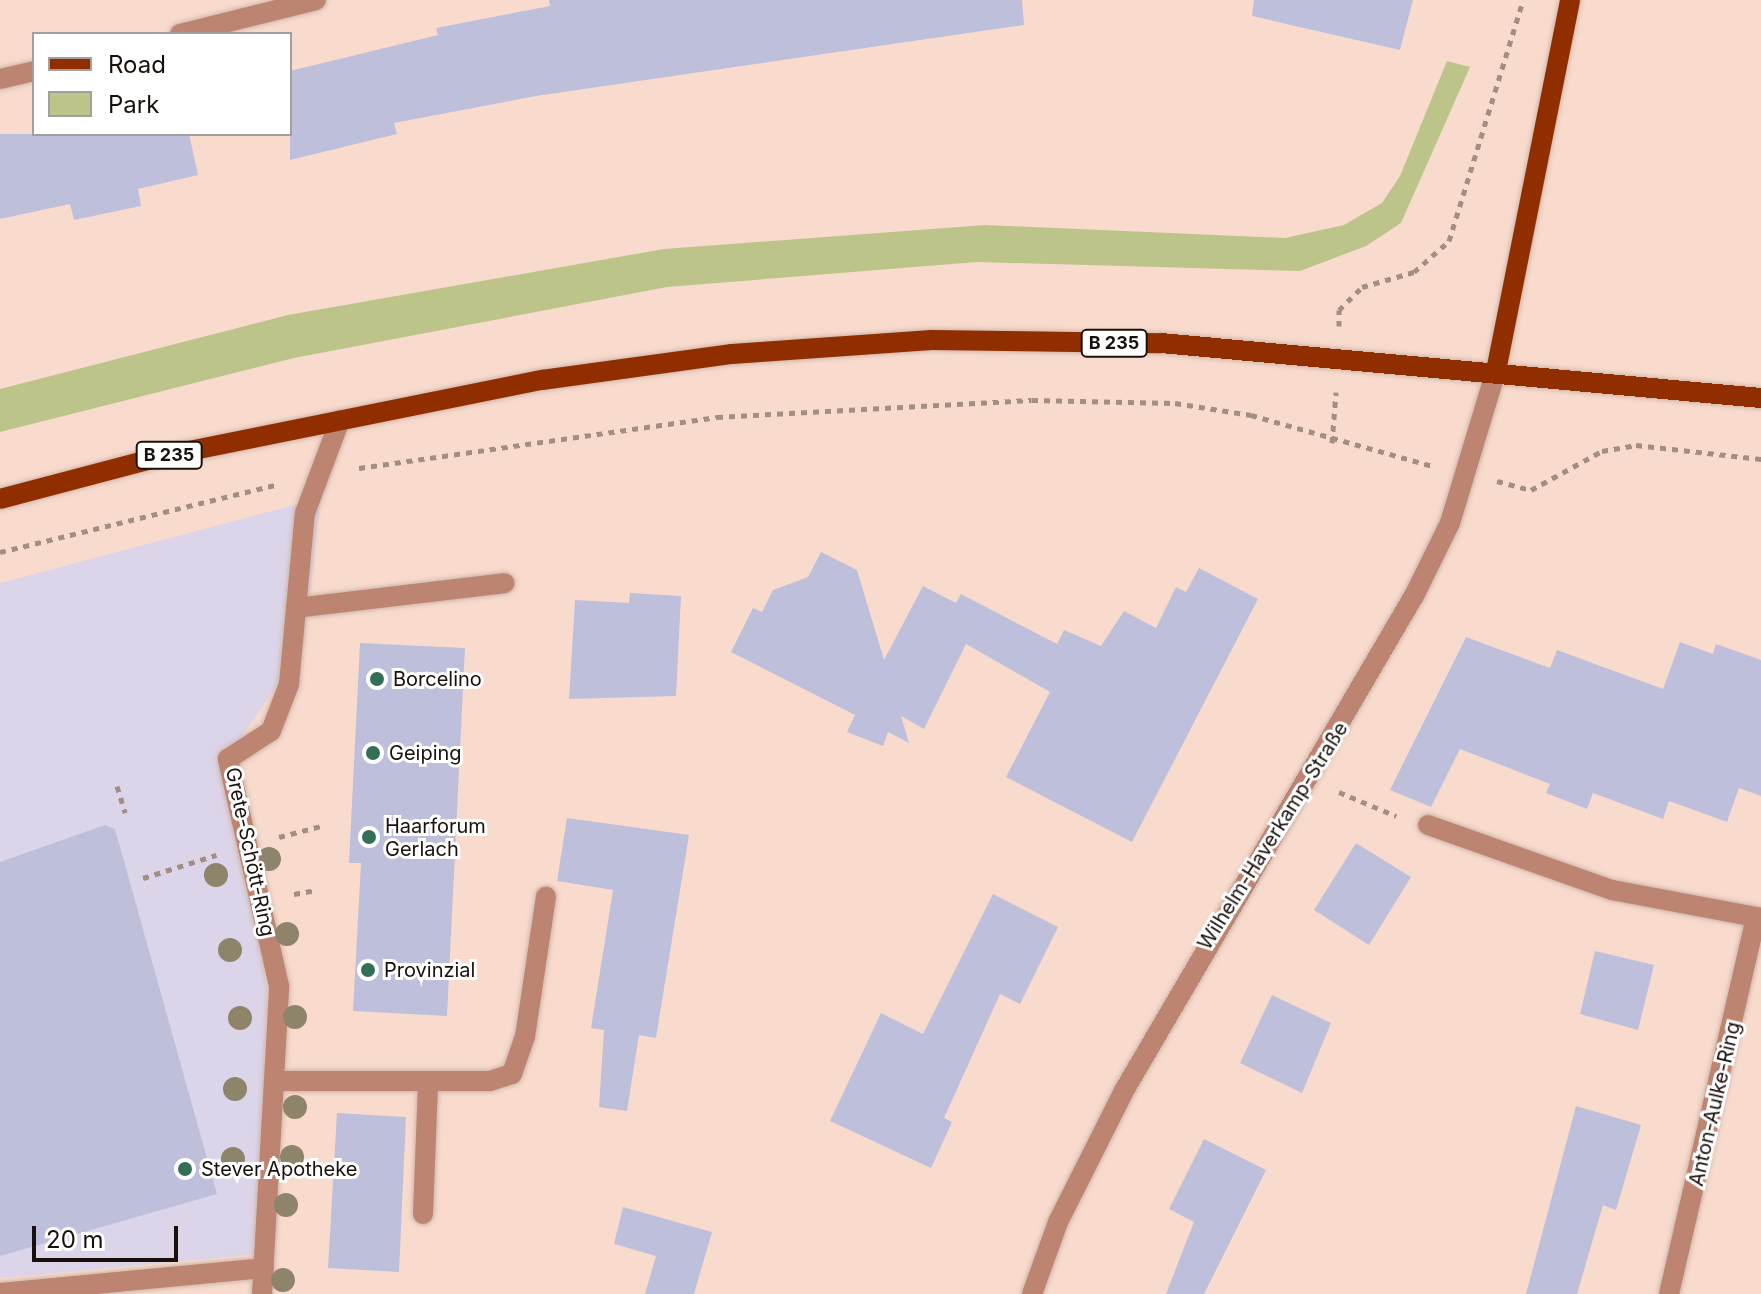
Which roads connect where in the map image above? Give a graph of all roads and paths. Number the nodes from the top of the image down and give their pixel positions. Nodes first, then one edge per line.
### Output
1 (316, 0) edge
2 (1523, 0) edge
3 (1570, 0) edge
4 (188, 32) edge
5 (32, 71) edge
6 (0, 79) edge
7 (1338, 357) junction
8 (1496, 371) junction
9 (1761, 398) edge
10 (340, 420) junction
11 (1332, 443) junction
12 (1761, 459) edge
13 (319, 474) junction
14 (1466, 474) junction
15 (1531, 490) dead end
16 (0, 499) edge
17 (0, 552) edge
18 (505, 583) dead end
19 (296, 608) junction
20 (1312, 780) junction
21 (117, 786) dead end
22 (125, 813) dead end
23 (1428, 825) joint
24 (546, 897) dead end
25 (1759, 918) edge
26 (276, 1081) junction
27 (428, 1081) junction
28 (423, 1214) dead end
29 (264, 1268) junction
30 (1040, 1292) edge
31 (0, 1293) edge
32 (262, 1294) edge
33 (1669, 1294) edge

1 - 4 street
2 - 7 path
3 - 8 main road
5 - 6 street
7 - 8 main road, B 235
7 - 10 main road, B 235
7 - 11 path
8 - 9 main road, B 235
8 - 14 street, Wilhelm-Haverkamp-Straße
10 - 13 street, Grete-Schött-Ring
10 - 16 main road, B 235
11 - 13 path
11 - 14 path
12 - 15 path
13 - 17 path
13 - 19 street, Grete-Schött-Ring
14 - 20 street, Wilhelm-Haverkamp-Straße
18 - 19 street
19 - 26 street, Grete-Schött-Ring
20 - 23 path
20 - 30 street, Wilhelm-Haverkamp-Straße
21 - 22 path
23 - 25 street
24 - 27 street
25 - 33 street, Anton-Aulke-Ring
26 - 27 street
26 - 29 street, Grete-Schött-Ring
27 - 28 street
29 - 31 street
29 - 32 street, Grete-Schött-Ring

